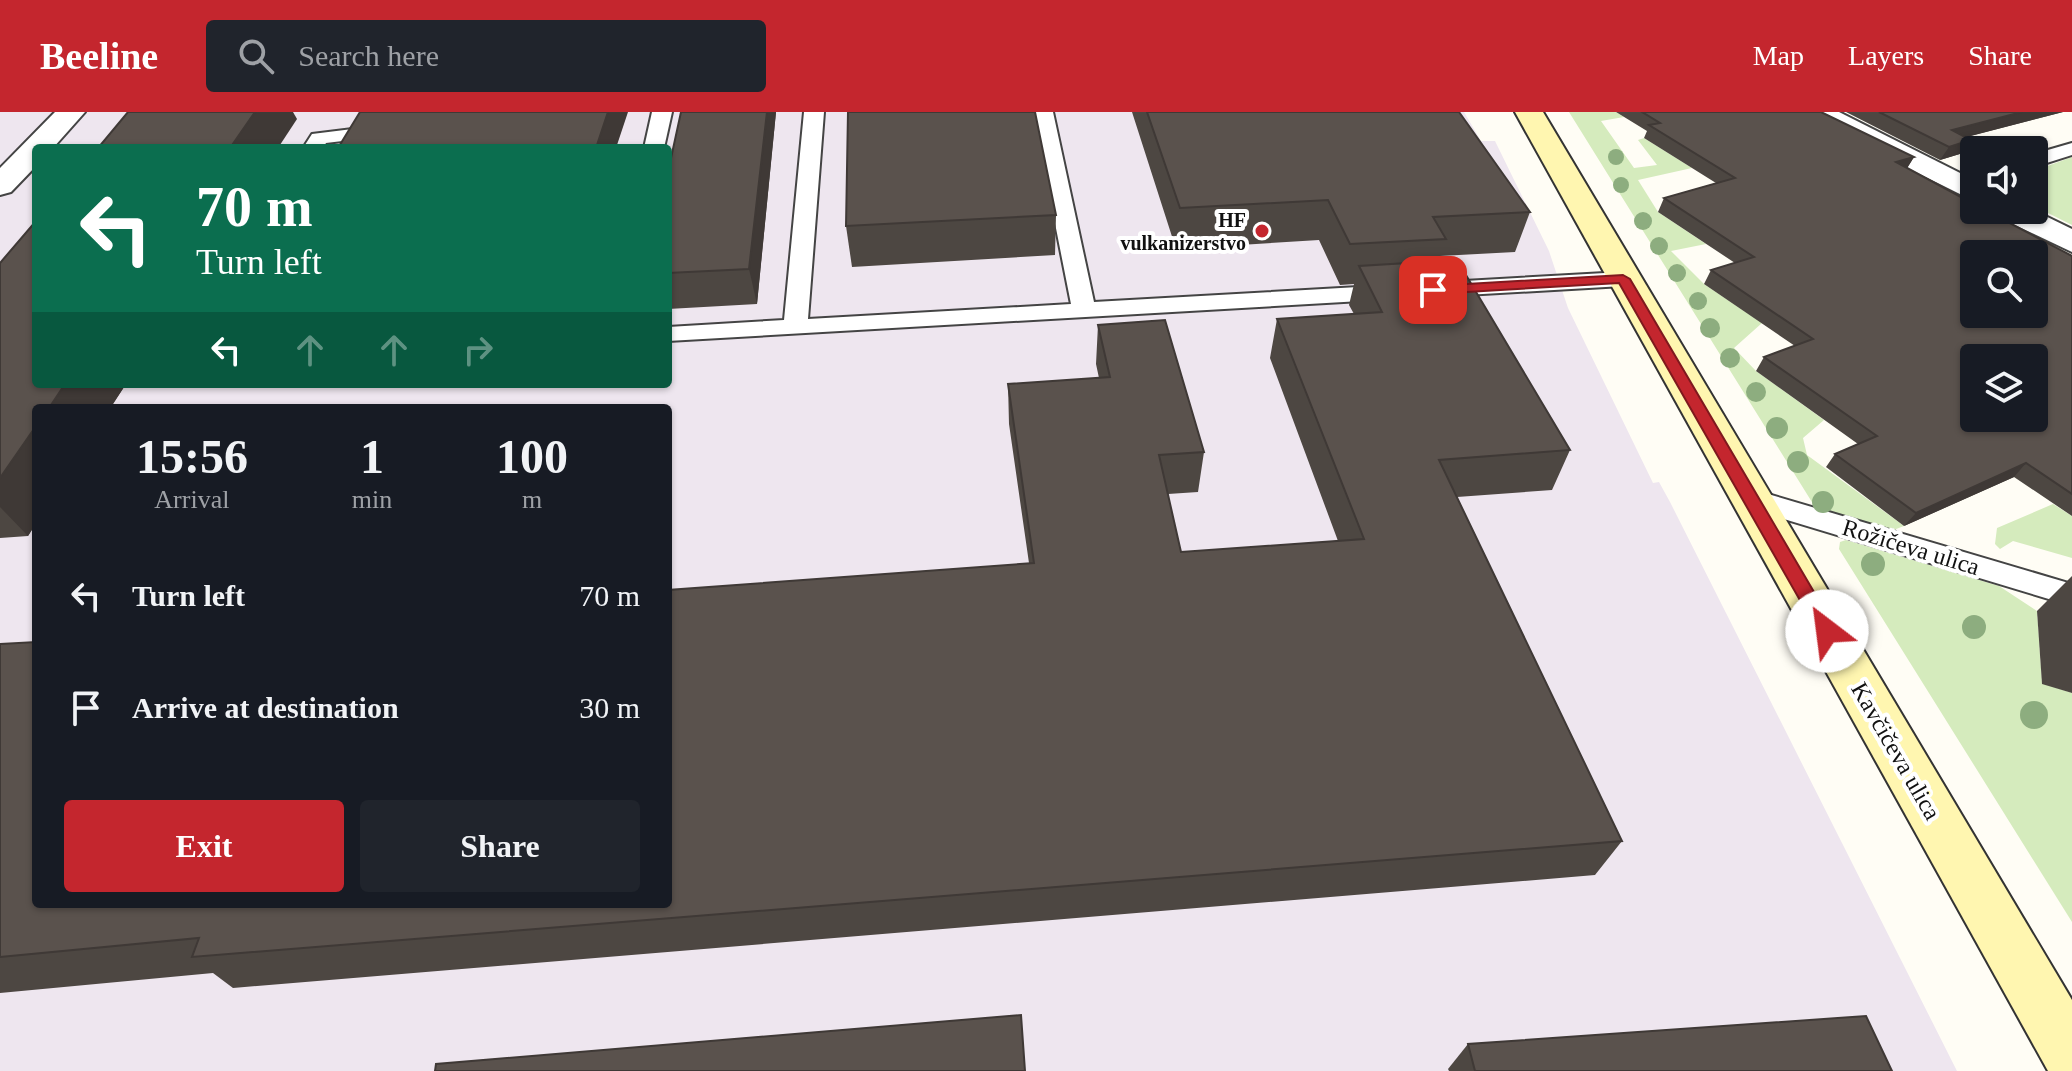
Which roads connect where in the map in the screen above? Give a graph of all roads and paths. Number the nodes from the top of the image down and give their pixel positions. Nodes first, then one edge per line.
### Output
1 (71, 112) edge
2 (662, 112) edge
3 (814, 112) edge
4 (1043, 112) edge
5 (1529, 112) edge
6 (1817, 112) edge
7 (412, 128) edge
8 (40, 144) edge
9 (315, 144) edge
10 (655, 144) edge
11 (2072, 149) edge
12 (32, 153) edge
13 (2048, 157) edge
14 (1960, 181) edge
15 (0, 186) edge
16 (2037, 224) edge
17 (2072, 242) edge
18 (1623, 279) junction
19 (1084, 310) junction
20 (795, 327) junction
21 (672, 334) edge
22 (1751, 499) junction
23 (2072, 595) edge
24 (2072, 1056) edge

1 - 8 street
2 - 10 lane
3 - 20 lane
4 - 19 lane
5 - 18 street, Kavčičeva ulica
6 - 14 street
7 - 9 lane
11 - 13 lane
12 - 15 street
16 - 17 street
18 - 19 lane
18 - 22 street, Kavčičeva ulica
19 - 20 lane
20 - 21 lane
22 - 23 lane, Rožičeva ulica
22 - 24 street, Kavčičeva ulica

